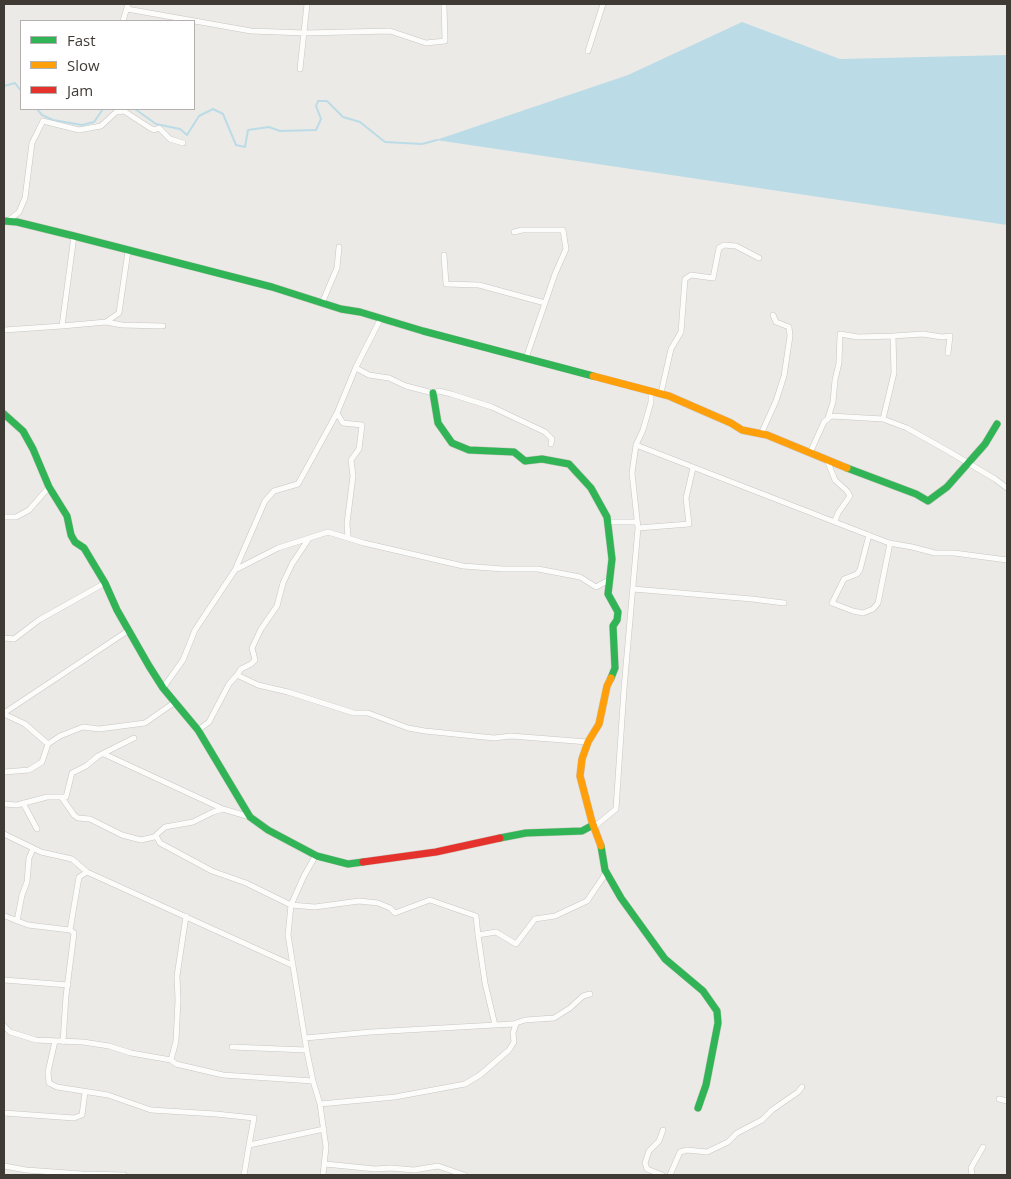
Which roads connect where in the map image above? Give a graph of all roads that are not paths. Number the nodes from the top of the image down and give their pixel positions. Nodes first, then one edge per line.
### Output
1 (307, 4) edge
2 (444, 4) edge
3 (602, 4) edge
4 (127, 6) edge
5 (123, 20) edge
6 (304, 33) junction
7 (588, 50) dead end
8 (300, 68) dead end
9 (183, 143) dead end
10 (19, 212) junction
11 (6, 221) edge
12 (26, 224) junction
13 (514, 232) dead end
14 (74, 236) junction
15 (338, 247) dead end
16 (128, 251) junction
17 (444, 255) dead end
18 (759, 258) dead end
19 (546, 302) junction
20 (322, 303) junction
21 (119, 313) junction
22 (773, 315) dead end
23 (381, 318) junction
24 (106, 322) junction
25 (122, 325) junction
26 (62, 326) junction
27 (163, 326) dead end
28 (4, 330) edge
29 (893, 336) junction
30 (948, 353) dead end
31 (526, 358) junction
32 (356, 368) junction
33 (651, 391) junction
34 (433, 393) junction
35 (661, 393) junction
36 (4, 414) edge
37 (338, 414) junction
38 (828, 419) junction
39 (883, 419) junction
40 (997, 424) dead end
41 (761, 434) junction
42 (551, 444) dead end
43 (636, 445) junction
44 (810, 453) junction
45 (828, 460) junction
46 (968, 463) junction
47 (693, 468) junction
48 (49, 487) junction
49 (1007, 488) edge
50 (4, 517) edge
51 (835, 521) junction
52 (608, 522) junction
53 (638, 525) junction
54 (869, 535) junction
55 (348, 538) junction
56 (309, 539) junction
57 (890, 544) junction
58 (1007, 560) edge
59 (235, 570) junction
60 (609, 580) junction
61 (105, 583) junction
62 (634, 589) junction
63 (784, 603) dead end
64 (129, 630) junction
65 (4, 638) edge
66 (237, 675) junction
67 (163, 688) junction
68 (175, 702) junction
69 (4, 713) edge
70 (198, 730) junction
71 (134, 738) dead end
72 (588, 742) junction
73 (48, 744) junction
74 (104, 754) junction
75 (4, 772) edge
76 (62, 798) junction
77 (23, 803) junction
78 (4, 804) edge
79 (223, 809) junction
80 (250, 817) junction
81 (594, 826) junction
82 (37, 829) dead end
83 (4, 834) edge
84 (156, 836) junction
85 (33, 849) junction
86 (316, 855) junction
87 (87, 872) junction
88 (606, 873) junction
89 (291, 904) junction
90 (5, 916) edge
91 (186, 916) junction
92 (17, 921) junction
93 (70, 930) junction
94 (478, 935) junction
95 (292, 965) junction
96 (4, 980) edge
97 (68, 985) junction
98 (590, 994) dead end
99 (516, 1024) junction
100 (495, 1025) junction
101 (4, 1026) edge
102 (305, 1038) junction
103 (55, 1041) junction
104 (63, 1042) junction
105 (232, 1047) dead end
106 (306, 1050) junction
107 (171, 1060) junction
108 (313, 1081) junction
109 (802, 1087) dead end
110 (86, 1092) junction
111 (999, 1099) dead end
112 (1007, 1101) edge
113 (320, 1104) junction
114 (698, 1108) dead end
115 (4, 1113) edge
116 (324, 1129) junction
117 (663, 1130) dead end
118 (249, 1145) junction
119 (983, 1146) dead end
120 (325, 1164) junction
121 (4, 1166) edge
122 (124, 1175) edge
123 (244, 1175) edge
124 (323, 1175) edge
125 (464, 1175) edge
126 (662, 1175) edge
127 (670, 1175) edge
128 (972, 1175) edge

1 - 6 street
2 - 6 street
3 - 7 street
4 - 5 street
4 - 6 street
6 - 8 street
9 - 10 street
10 - 11 street
10 - 12 street
11 - 12 street
12 - 14 street
13 - 19 street
14 - 16 street
14 - 26 street
15 - 20 street
16 - 20 street
16 - 21 street
17 - 19 street
18 - 35 street
19 - 31 street
20 - 23 street
21 - 24 street
21 - 25 street
22 - 41 street
23 - 31 street
23 - 32 street
24 - 25 street
24 - 26 street
25 - 27 street
26 - 28 street
29 - 30 street
29 - 38 street
29 - 39 street
31 - 33 street
32 - 34 street
32 - 37 street
33 - 35 street
33 - 43 street
34 - 42 street
34 - 52 street
35 - 41 street
36 - 48 street
37 - 55 street
37 - 59 street
38 - 39 street
38 - 44 street
39 - 46 street
40 - 46 street
41 - 44 street
43 - 47 street
43 - 53 street
44 - 45 street
45 - 46 street
45 - 51 street
46 - 49 street
47 - 51 street
47 - 53 street
48 - 50 street
48 - 61 street
51 - 54 street
52 - 53 street
52 - 60 street
53 - 62 street
54 - 57 street
54 - 57 street
55 - 56 street
55 - 60 street
56 - 59 street
56 - 66 street
57 - 58 street
59 - 67 street
60 - 72 street
61 - 64 street
61 - 65 street
62 - 63 street
62 - 81 street
64 - 67 street
64 - 69 street
66 - 70 street
66 - 72 street
67 - 68 street
68 - 70 street
68 - 73 street
69 - 73 street
70 - 80 street
71 - 74 street
72 - 81 street
73 - 75 street
74 - 76 street
74 - 79 street
76 - 77 street
76 - 84 street
77 - 78 street
77 - 82 street
79 - 80 street
79 - 84 street
80 - 86 street
81 - 86 street
81 - 88 street
83 - 85 street
84 - 89 street
85 - 87 street
85 - 92 street
86 - 89 street
87 - 91 street
87 - 93 street
88 - 94 street
88 - 114 street
89 - 94 street
89 - 95 street
90 - 92 street
91 - 95 street
91 - 107 street
92 - 93 street
93 - 97 street
94 - 100 street
95 - 102 street
96 - 97 street
97 - 104 street
98 - 99 street
99 - 100 street
99 - 113 street
100 - 102 street
101 - 103 street
102 - 106 street
103 - 104 street
103 - 110 street
104 - 107 street
105 - 106 street
106 - 108 street
107 - 108 street
108 - 113 street
109 - 127 street
110 - 115 street
110 - 118 street
111 - 112 street
113 - 116 street
116 - 118 street
116 - 120 street
117 - 126 street
118 - 123 street
119 - 128 street
120 - 124 street
120 - 125 street
121 - 122 street

